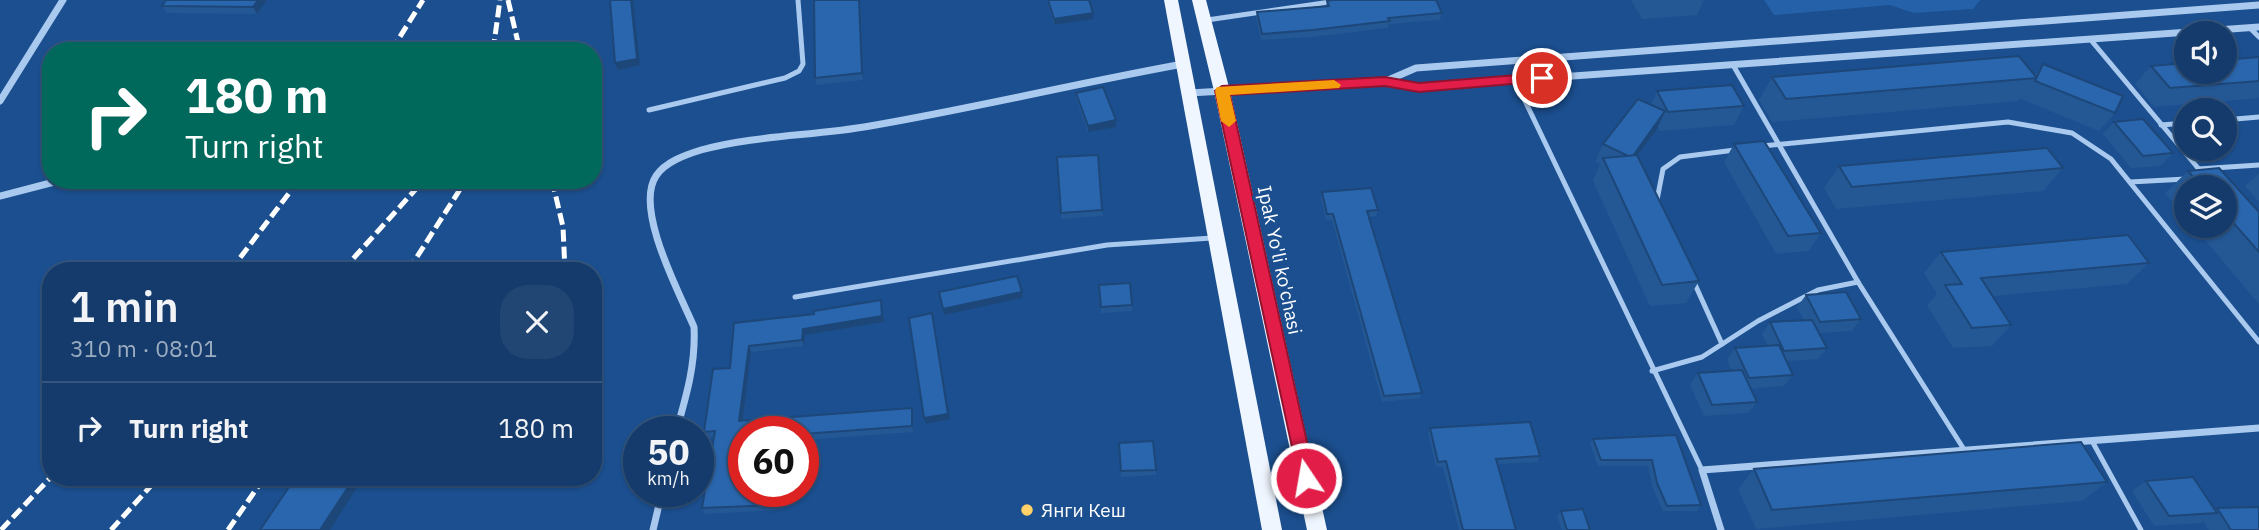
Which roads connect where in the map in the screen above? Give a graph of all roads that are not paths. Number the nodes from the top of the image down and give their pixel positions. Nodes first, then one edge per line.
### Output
1 (63, 0) edge
2 (798, 0) edge
3 (1171, 0) edge
4 (1199, 0) edge
5 (1344, 0) edge
6 (2259, 5) edge
7 (1204, 20) junction
8 (2259, 27) edge
9 (2250, 28) junction
10 (2259, 37) edge
11 (2090, 39) junction
12 (1184, 64) junction
13 (1733, 65) junction
14 (1515, 79) junction
15 (1385, 82) junction
16 (1222, 91) junction
17 (1189, 93) junction
18 (0, 101) edge
19 (649, 110) dead end
20 (2259, 117) edge
21 (2237, 119) edge
22 (2174, 124) edge
23 (2161, 125) junction
24 (1778, 144) junction
25 (1753, 148) edge
26 (1741, 149) edge
27 (2259, 164) edge
28 (2198, 169) junction
29 (2130, 182) junction
30 (42, 185) edge
31 (0, 196) edge
32 (1663, 212) edge
33 (1215, 237) junction
34 (1690, 272) edge
35 (1858, 282) junction
36 (795, 296) dead end
37 (2259, 342) edge
38 (1722, 344) junction
39 (1652, 371) junction
40 (680, 416) edge
41 (2259, 428) edge
42 (2092, 441) junction
43 (1965, 451) junction
44 (1702, 470) junction
45 (658, 507) edge
46 (653, 530) edge
47 (1272, 530) edge
48 (1317, 530) edge
49 (1721, 530) edge
50 (2141, 530) edge

1 - 18 street
2 - 19 lane
3 - 12 main road
4 - 7 main road, Ipak Yo'li ko'chasi
5 - 7 lane
6 - 15 street
7 - 16 main road, Ipak Yo'li ko'chasi
8 - 9 street
9 - 10 lane
9 - 11 street
11 - 13 street
11 - 23 lane
12 - 17 main road
12 - 40 street
13 - 14 street
13 - 24 lane
14 - 15 street
14 - 39 lane
15 - 16 street
16 - 17 street
16 - 48 main road, Ipak Yo'li ko'chasi
17 - 33 main road
20 - 21 lane
22 - 23 lane
23 - 28 lane
24 - 25 lane
24 - 29 lane
24 - 35 lane
26 - 32 lane
27 - 28 lane
28 - 29 lane
29 - 37 lane
30 - 31 street
33 - 36 lane
33 - 47 main road
34 - 38 lane
35 - 38 lane
35 - 43 lane
38 - 39 lane
39 - 44 lane
41 - 42 street
42 - 43 street
42 - 50 lane
43 - 44 street
44 - 49 street
45 - 46 street

